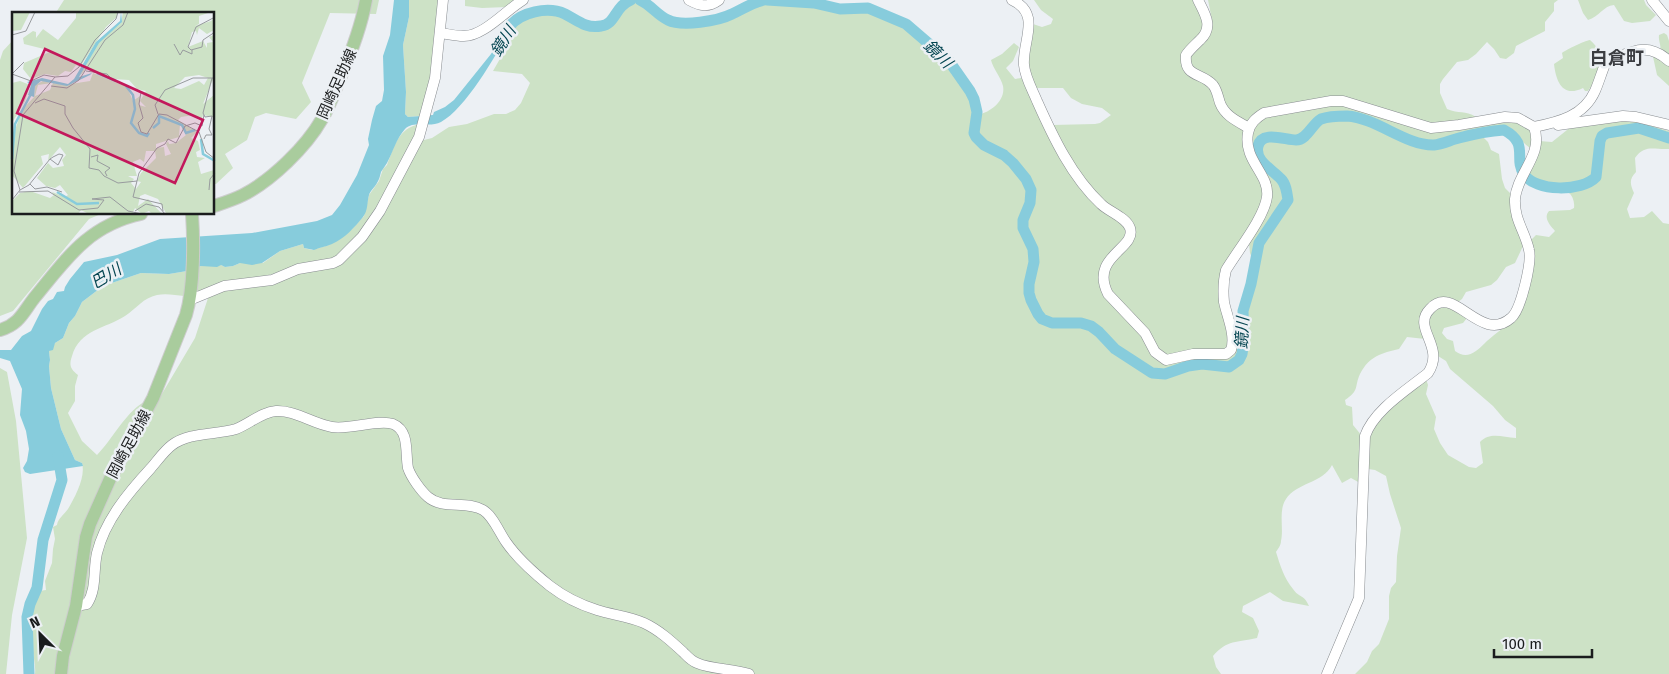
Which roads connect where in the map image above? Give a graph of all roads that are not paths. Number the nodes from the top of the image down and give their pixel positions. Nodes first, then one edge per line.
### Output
1 (366, 0) edge
2 (443, 0) edge
3 (523, 0) edge
4 (689, 0) edge
5 (719, 0) edge
6 (1012, 0) edge
7 (1198, 0) edge
8 (1652, 0) edge
9 (1669, 21) edge
10 (440, 33) junction
11 (1669, 61) edge
12 (1669, 125) edge
13 (1249, 128) junction
14 (1534, 128) junction
15 (215, 206) edge
16 (137, 215) edge
17 (192, 216) edge
18 (190, 300) junction
19 (0, 330) edge
20 (76, 606) junction
21 (62, 674) edge
22 (748, 674) edge
23 (1327, 674) edge

1 - 15 main road, 岡崎足助線
2 - 10 street
3 - 10 street
4 - 5 street
6 - 13 street
7 - 13 street
8 - 9 street
10 - 18 street
11 - 14 street
12 - 14 street
13 - 14 street
14 - 23 street
16 - 19 main road
17 - 18 main road, 岡崎足助線
18 - 20 main road, 岡崎足助線
20 - 21 main road, 岡崎足助線
20 - 22 street

